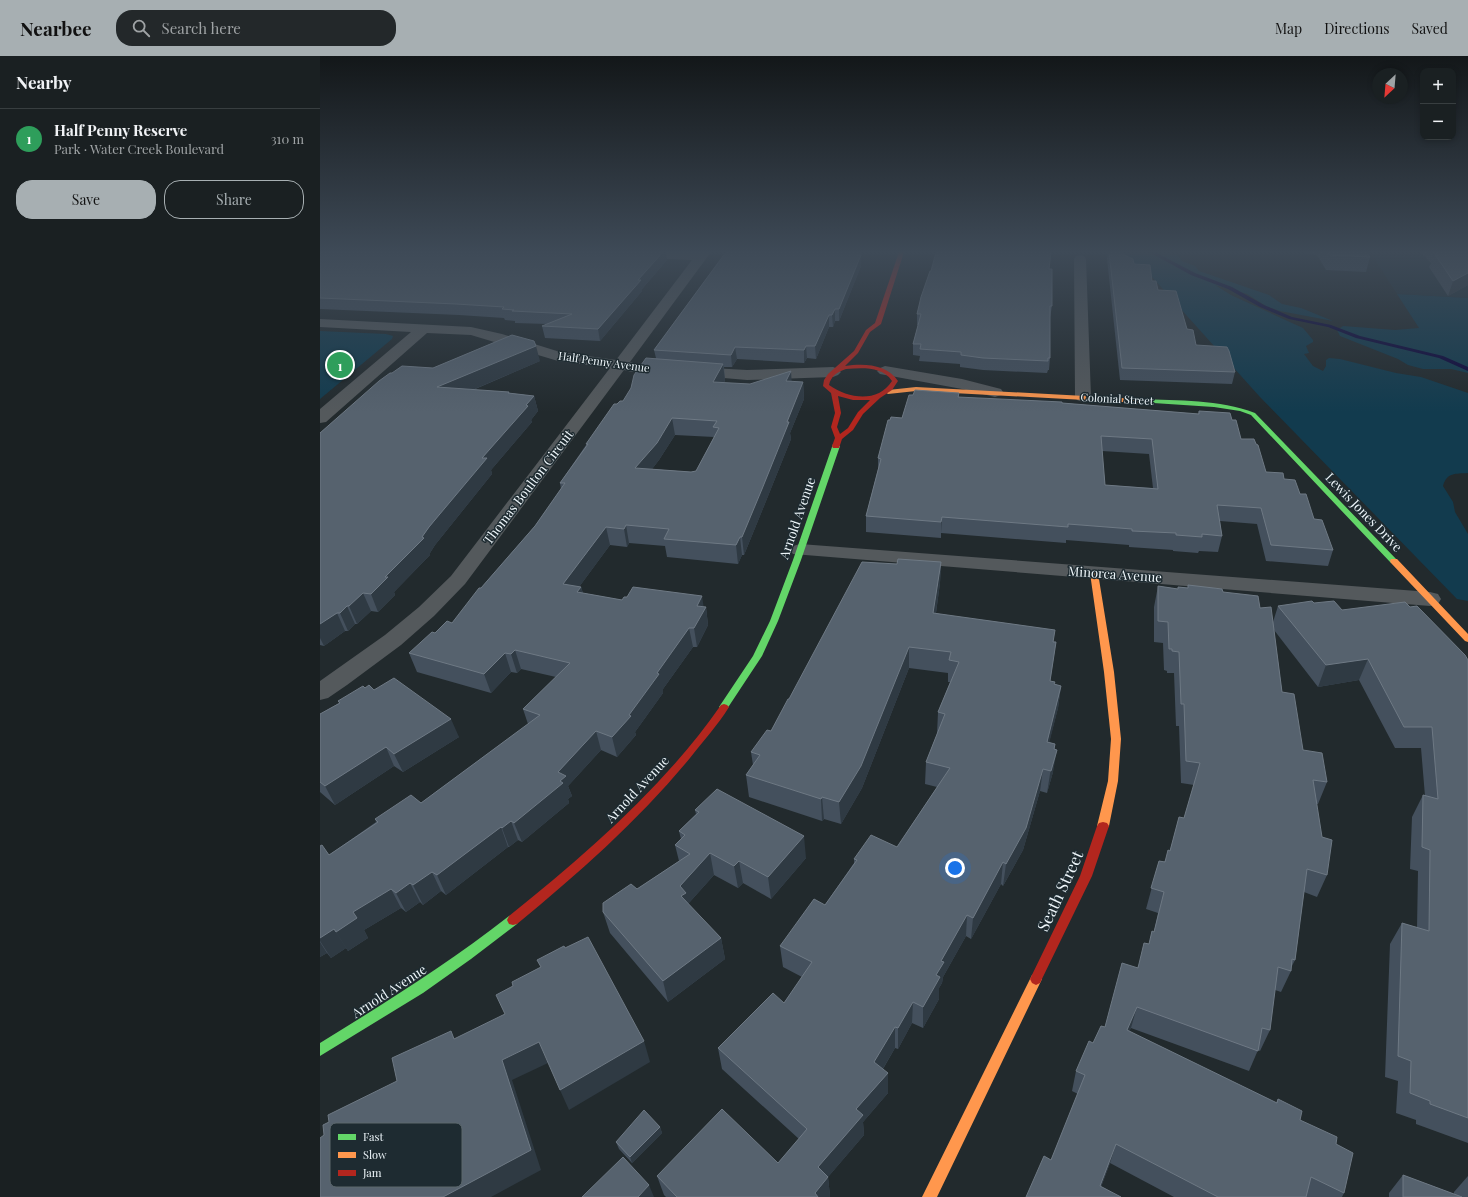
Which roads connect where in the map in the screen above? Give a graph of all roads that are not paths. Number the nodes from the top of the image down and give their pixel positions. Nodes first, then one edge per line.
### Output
1 (665, 305) edge
2 (886, 305) edge
3 (1081, 305) edge
4 (320, 323) edge
5 (424, 328) junction
6 (619, 366) junction
7 (881, 366) junction
8 (648, 369) edge
9 (682, 371) edge
10 (835, 371) junction
11 (747, 375) junction
12 (832, 392) junction
13 (888, 392) junction
14 (995, 392) junction
15 (879, 395) junction
16 (1083, 397) junction
17 (1239, 408) joint
18 (320, 418) edge
19 (839, 438) junction
20 (800, 550) junction
21 (1094, 573) junction
22 (1430, 599) junction
23 (1468, 639) edge
24 (320, 692) edge
25 (320, 1050) edge
26 (928, 1197) edge

1 - 6 street, Thomas Boulton Circuit
2 - 10 street
3 - 16 street
4 - 5 street, Half Penny Avenue
5 - 6 street, Half Penny Avenue
5 - 18 street
6 - 8 street, Half Penny Avenue
6 - 24 street, Thomas Boulton Circuit
7 - 10 street
7 - 13 street
7 - 14 street, Colonial Street
9 - 11 street
10 - 11 street
10 - 12 street, Arnold Avenue
11 - 12 street
12 - 15 street
12 - 19 street, Arnold Avenue
13 - 14 street, Colonial Street
13 - 15 street, Colonial Street
14 - 16 street, Colonial Street
15 - 19 street, Arnold Avenue
16 - 17 street, Colonial Street
17 - 22 street, Lewis Jones Drive
19 - 20 street, Arnold Avenue
20 - 21 street, Minorca Avenue
20 - 25 street, Arnold Avenue
21 - 22 street, Minorca Avenue
21 - 26 street, Seath Street
22 - 23 street, Lewis Jones Drive

